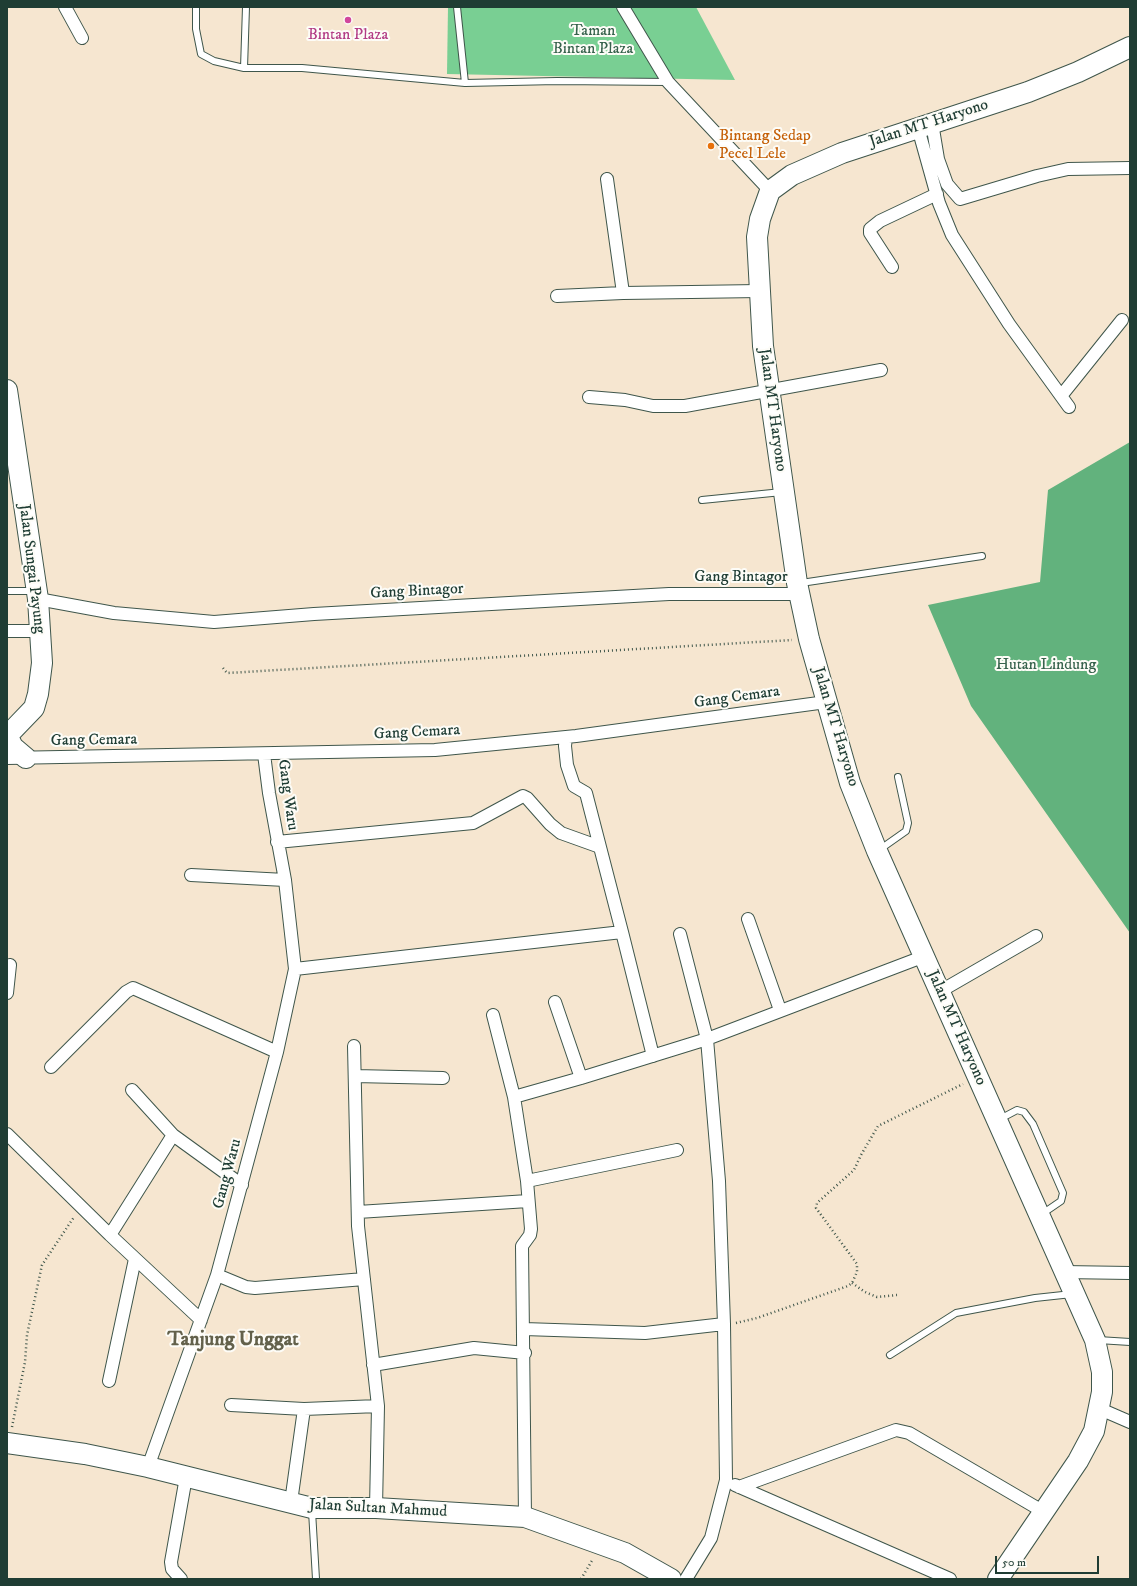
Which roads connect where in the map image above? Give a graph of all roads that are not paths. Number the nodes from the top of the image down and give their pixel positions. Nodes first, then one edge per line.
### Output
1 (65, 7) edge
2 (196, 7) edge
3 (246, 7) edge
4 (457, 7) edge
5 (623, 7) edge
6 (82, 38) dead end
7 (1130, 47) edge
8 (244, 68) junction
9 (668, 82) junction
10 (465, 83) junction
11 (925, 126) junction
12 (1130, 168) edge
13 (607, 179) dead end
14 (770, 191) junction
15 (937, 194) junction
16 (892, 267) dead end
17 (759, 291) junction
18 (623, 292) junction
19 (557, 296) dead end
20 (1122, 320) dead end
21 (881, 370) dead end
22 (7, 390) edge
23 (769, 392) junction
24 (1061, 396) junction
25 (589, 397) dead end
26 (1069, 407) dead end
27 (784, 492) junction
28 (702, 500) dead end
29 (982, 556) dead end
30 (798, 588) junction
31 (7, 591) edge
32 (37, 595) junction
33 (7, 631) edge
34 (40, 631) junction
35 (826, 702) junction
36 (7, 736) edge
37 (566, 737) junction
38 (264, 754) junction
39 (16, 758) edge
40 (898, 776) dead end
41 (277, 842) junction
42 (600, 847) junction
43 (878, 851) junction
44 (191, 875) dead end
45 (285, 880) junction
46 (748, 919) dead end
47 (622, 932) junction
48 (680, 934) dead end
49 (1036, 936) dead end
50 (925, 956) junction
51 (10, 965) dead end
52 (295, 968) junction
53 (939, 992) junction
54 (7, 993) edge
55 (555, 1002) dead end
56 (780, 1010) junction
57 (493, 1015) dead end
58 (707, 1039) junction
59 (354, 1046) dead end
60 (277, 1052) junction
61 (653, 1056) junction
62 (51, 1067) dead end
63 (355, 1076) junction
64 (443, 1078) dead end
65 (581, 1078) junction
66 (132, 1090) dead end
67 (514, 1096) junction
68 (996, 1121) junction
69 (7, 1134) edge
70 (173, 1135) junction
71 (677, 1150) dead end
72 (527, 1181) junction
73 (242, 1185) junction
74 (528, 1201) junction
75 (358, 1212) junction
76 (1039, 1216) junction
77 (110, 1235) junction
78 (134, 1259) junction
79 (1063, 1272) junction
80 (1130, 1273) edge
81 (217, 1275) junction
82 (364, 1279) junction
83 (1074, 1294) junction
84 (202, 1320) junction
85 (724, 1324) junction
86 (524, 1329) junction
87 (1095, 1340) junction
88 (1130, 1342) edge
89 (525, 1354) junction
90 (890, 1355) dead end
91 (373, 1365) junction
92 (109, 1381) dead end
93 (231, 1405) dead end
94 (378, 1406) junction
95 (304, 1409) junction
96 (1100, 1409) junction
97 (1130, 1422) edge
98 (9, 1443) edge
99 (148, 1467) junction
100 (186, 1478) junction
101 (726, 1480) junction
102 (740, 1487) junction
103 (291, 1502) junction
104 (312, 1508) junction
105 (376, 1508) junction
106 (1044, 1512) junction
107 (525, 1517) junction
108 (181, 1579) edge
109 (316, 1579) edge
110 (672, 1579) edge
111 (686, 1579) edge
112 (950, 1579) edge
113 (998, 1579) edge

1 - 6 street
2 - 8 lane
3 - 8 lane
4 - 10 lane
5 - 9 street
7 - 11 main road, Jalan MT Haryono
8 - 10 lane
9 - 10 lane
9 - 14 street
11 - 12 street
11 - 14 main road, Jalan MT Haryono
11 - 15 street
13 - 18 street
14 - 17 main road, Jalan MT Haryono
15 - 16 street
15 - 24 street
17 - 18 street
17 - 23 main road, Jalan MT Haryono
18 - 19 street
20 - 24 street
21 - 23 street
22 - 32 main road, Jalan Sungai Payung
23 - 25 street
23 - 27 main road, Jalan MT Haryono
24 - 26 street
27 - 28 lane
27 - 30 main road, Jalan MT Haryono
29 - 30 lane
30 - 32 street, Gang Bintagor
30 - 35 main road, Jalan MT Haryono
31 - 32 lane
32 - 34 main road, Jalan Sungai Payung
33 - 34 street
34 - 36 main road, Jalan Sungai Payung
35 - 37 street, Gang Cemara
35 - 43 main road, Jalan MT Haryono
36 - 39 main road
37 - 38 street, Gang Cemara
37 - 42 street
38 - 39 street, Gang Cemara
38 - 41 street, Gang Waru
40 - 43 lane
41 - 42 street
41 - 45 street, Gang Waru
42 - 47 street
43 - 50 main road, Jalan MT Haryono
44 - 45 street
45 - 52 street, Gang Waru
46 - 56 street
47 - 52 street
47 - 61 street
48 - 58 street
49 - 53 street
50 - 53 main road, Jalan MT Haryono
50 - 56 street
51 - 54 street
52 - 60 street, Gang Waru
53 - 68 main road, Jalan MT Haryono
55 - 65 street
56 - 58 street
57 - 67 street
58 - 61 street
58 - 85 street
59 - 63 street
60 - 62 street
60 - 73 street, Gang Waru
61 - 65 street
63 - 64 street
63 - 75 street
65 - 67 street
66 - 70 street
67 - 72 street
68 - 76 main road, Jalan MT Haryono
68 - 76 lane
69 - 77 street
70 - 73 street
70 - 77 street
71 - 72 street
72 - 74 street
73 - 81 street, Gang Waru
74 - 75 street
74 - 86 street
75 - 82 street
76 - 79 main road, Jalan MT Haryono
77 - 78 street
78 - 84 street
78 - 92 street
79 - 80 street
79 - 83 main road, Jalan MT Haryono
81 - 82 street
81 - 84 street, Gang Waru
82 - 91 street
83 - 87 main road, Jalan MT Haryono
83 - 90 lane
84 - 99 street, Gang Waru
85 - 86 street
85 - 101 street
86 - 89 street
87 - 88 lane
87 - 96 main road, Jalan MT Haryono
89 - 91 street
89 - 107 street
91 - 94 street
93 - 95 street
94 - 95 street
94 - 105 street
95 - 103 street
96 - 97 street
96 - 106 main road, Jalan MT Haryono
98 - 99 main road, Jalan Sultan Mahmud
99 - 100 main road, Jalan Sultan Mahmud
100 - 103 main road, Jalan Sultan Mahmud
100 - 108 street
101 - 102 street
101 - 111 street
102 - 106 street
102 - 112 street
103 - 104 main road, Jalan Sultan Mahmud
104 - 105 main road, Jalan Sultan Mahmud
104 - 109 lane
105 - 107 main road, Jalan Sultan Mahmud
106 - 113 main road, Jalan MT Haryono
107 - 110 main road, Jalan Sultan Mahmud

